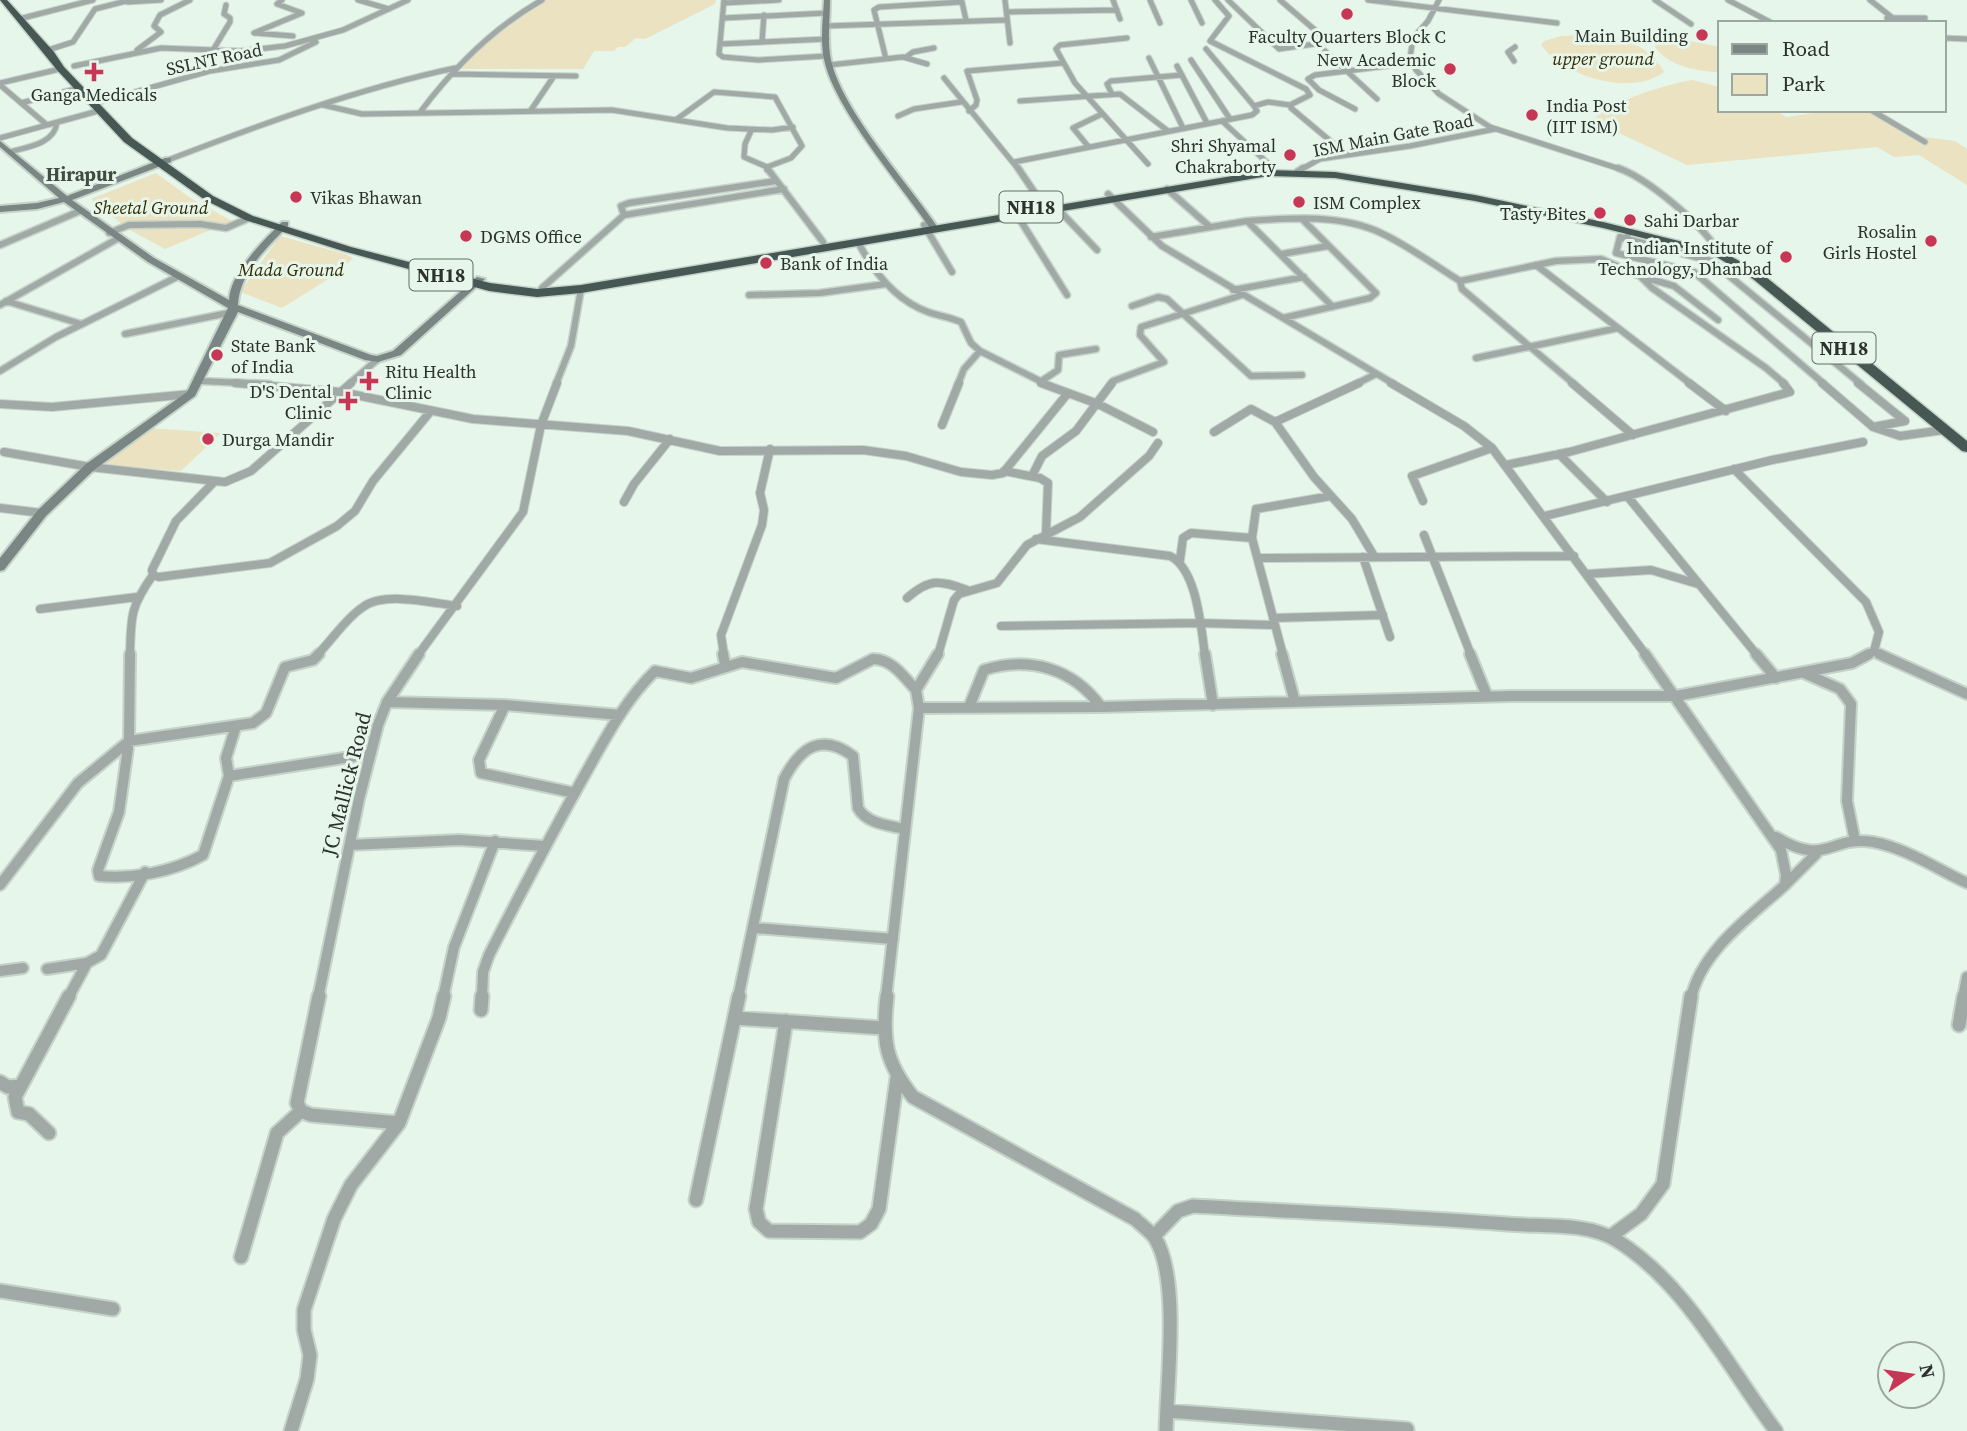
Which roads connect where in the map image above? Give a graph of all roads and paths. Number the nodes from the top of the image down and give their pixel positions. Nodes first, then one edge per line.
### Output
1 (2, 0) edge
2 (93, 0) edge
3 (161, 0) edge
4 (190, 0) edge
5 (282, 0) edge
6 (358, 0) edge
7 (408, 0) edge
8 (542, 0) edge
9 (771, 0) edge
10 (779, 0) edge
11 (827, 0) edge
12 (1005, 0) edge
13 (1113, 0) edge
14 (1150, 0) edge
15 (1191, 0) edge
16 (1214, 0) edge
17 (1228, 0) edge
18 (1280, 0) edge
19 (1368, 0) edge
20 (1439, 0) edge
21 (1654, 0) edge
22 (1742, 0) edge
23 (1870, 0) edge
24 (129, 1) edge
25 (942, 1) edge
26 (1381, 1) edge
27 (1730, 1) edge
28 (724, 2) edge
29 (226, 5) dead end
30 (389, 9) junction
31 (1433, 9) junction
32 (1117, 10) junction
33 (1008, 12) junction
34 (827, 13) junction
35 (764, 15) junction
36 (724, 18) junction
37 (1890, 18) junction
38 (1924, 18) dead end
39 (19, 19) junction
40 (1120, 19) dead end
41 (966, 20) junction
42 (1007, 20) junction
43 (1768, 21) edge
44 (1895, 21) edge
45 (877, 23) junction
46 (1160, 23) dead end
47 (1202, 23) dead end
48 (1557, 23) dead end
49 (1691, 24) dead end
50 (825, 26) junction
51 (329, 34) junction
52 (293, 36) dead end
53 (1127, 38) dead end
54 (1946, 38) edge
55 (827, 39) junction
56 (1967, 39) edge
57 (762, 42) junction
58 (1010, 43) dead end
59 (720, 44) junction
60 (1515, 47) dead end
61 (934, 48) dead end
62 (1206, 49) dead end
63 (213, 50) junction
64 (1325, 51) dead end
65 (50, 52) junction
66 (134, 52) junction
67 (906, 57) junction
68 (1149, 58) dead end
69 (886, 59) junction
70 (1191, 60) dead end
71 (828, 61) junction
72 (1514, 61) dead end
73 (1411, 63) junction
74 (927, 64) dead end
75 (1063, 64) junction
76 (1177, 66) dead end
77 (67, 67) junction
78 (454, 71) junction
79 (1344, 71) junction
80 (1182, 75) junction
81 (554, 76) junction
82 (576, 76) dead end
83 (1158, 77) junction
84 (944, 78) dead end
85 (0, 84) edge
86 (79, 88) junction
87 (1112, 94) junction
88 (1086, 96) junction
89 (1377, 99) dead end
90 (1020, 101) dead end
91 (961, 102) junction
92 (21, 103) junction
93 (97, 105) junction
94 (323, 105) junction
95 (1290, 105) junction
96 (1254, 106) junction
97 (1355, 109) dead end
98 (531, 110) junction
99 (421, 111) junction
100 (970, 111) junction
101 (1874, 112) edge
102 (1102, 114) junction
103 (898, 116) dead end
104 (677, 119) junction
105 (1230, 119) junction
106 (1222, 121) junction
107 (57, 122) junction
108 (1207, 123) junction
109 (47, 125) junction
110 (793, 127) junction
111 (1183, 128) junction
112 (1496, 129) junction
113 (751, 131) junction
114 (1168, 131) junction
115 (1124, 139) junction
116 (0, 141) edge
117 (1925, 142) dead end
118 (1088, 146) junction
119 (10, 152) junction
120 (1346, 154) junction
121 (164, 162) junction
122 (1014, 162) junction
123 (1148, 164) dead end
124 (767, 167) junction
125 (1273, 168) junction
126 (1299, 170) junction
127 (776, 181) junction
128 (784, 189) junction
129 (1167, 189) junction
130 (1109, 196) junction
131 (66, 199) junction
132 (1043, 205) junction
133 (1057, 208) junction
134 (0, 209) edge
135 (80, 211) junction
136 (624, 215) junction
137 (1017, 215) junction
138 (249, 218) junction
139 (1303, 220) junction
140 (1247, 221) junction
141 (282, 226) junction
142 (1209, 226) junction
143 (929, 227) junction
144 (1628, 235) junction
145 (113, 236) junction
146 (1151, 237) junction
147 (858, 242) junction
148 (823, 243) junction
149 (0, 245) edge
150 (1328, 246) junction
151 (1716, 248) junction
152 (1097, 250) dead end
153 (1282, 254) junction
154 (1536, 265) junction
155 (953, 272) dead end
156 (179, 276) junction
157 (1640, 276) junction
158 (1304, 277) junction
159 (477, 281) junction
160 (1460, 281) junction
161 (886, 284) junction
162 (542, 288) junction
163 (581, 289) junction
164 (1238, 292) junction
165 (748, 295) dead end
166 (1067, 295) dead end
167 (3, 303) edge
168 (1132, 306) dead end
169 (1333, 307) junction
170 (233, 309) junction
171 (1185, 313) junction
172 (1283, 318) junction
173 (1718, 320) dead end
174 (80, 324) junction
175 (1618, 328) junction
176 (125, 334) dead end
177 (1529, 347) junction
178 (1096, 349) dead end
179 (980, 351) junction
180 (1476, 358) dead end
181 (378, 359) junction
182 (0, 371) edge
183 (1376, 374) junction
184 (1302, 375) dead end
185 (200, 381) junction
186 (1040, 382) junction
187 (341, 392) junction
188 (1068, 393) junction
189 (191, 394) junction
190 (0, 404) edge
191 (1098, 404) junction
192 (1726, 411) junction
193 (430, 412) junction
194 (1275, 422) junction
195 (541, 425) junction
196 (942, 425) dead end
197 (1873, 427) junction
198 (1944, 430) junction
199 (1213, 432) dead end
200 (1633, 435) junction
201 (1967, 438) edge
202 (670, 439) junction
203 (1863, 442) dead end
204 (1967, 447) edge
205 (1492, 448) junction
206 (770, 449) junction
207 (4, 452) dead end
208 (1559, 454) junction
209 (1506, 465) junction
210 (90, 467) junction
211 (1734, 469) junction
212 (1004, 471) junction
213 (1032, 476) junction
214 (214, 482) junction
215 (1331, 496) junction
216 (1628, 497) junction
217 (1423, 500) dead end
218 (624, 502) dead end
219 (1606, 502) junction
220 (0, 508) edge
221 (42, 513) junction
222 (1545, 516) junction
223 (1424, 535) dead end
224 (1041, 536) junction
225 (1252, 538) junction
226 (1432, 555) junction
227 (1369, 556) junction
228 (1574, 556) junction
229 (1259, 558) junction
230 (1180, 560) junction
231 (0, 567) edge
232 (1587, 574) junction
233 (153, 575) junction
234 (1698, 584) junction
235 (967, 590) junction
236 (137, 597) junction
237 (907, 598) dead end
238 (457, 606) junction
239 (40, 609) dead end
240 (1383, 615) junction
241 (1274, 621) junction
242 (1198, 623) junction
243 (1001, 626) dead end
244 (1390, 637) dead end
245 (1874, 651) junction
246 (725, 665) junction
247 (1804, 673) junction
248 (1776, 678) junction
249 (916, 690) junction
250 (1967, 694) edge
251 (1487, 696) junction
252 (1676, 696) junction
253 (387, 702) junction
254 (1295, 702) junction
255 (505, 705) junction
256 (1213, 705) junction
257 (969, 707) junction
258 (1101, 707) junction
259 (919, 708) junction
260 (620, 715) junction
261 (236, 726) junction
262 (129, 741) junction
263 (370, 754) junction
264 (229, 776) junction
265 (575, 793) junction
266 (905, 829) junction
267 (1773, 835) junction
268 (495, 841) junction
269 (1855, 841) junction
270 (350, 845) junction
271 (544, 846) junction
272 (1816, 854) junction
273 (145, 872) junction
274 (1967, 883) edge
275 (0, 885) edge
276 (1785, 885) junction
277 (755, 928) junction
278 (893, 939) junction
279 (88, 963) junction
280 (23, 968) dead end
281 (47, 969) dead end
282 (0, 971) edge
283 (1967, 977) edge
284 (481, 1010) dead end
285 (735, 1018) junction
286 (786, 1021) junction
287 (1959, 1025) dead end
288 (883, 1028) junction
289 (897, 1078) junction
290 (0, 1082) edge
291 (21, 1086) junction
292 (301, 1111) junction
293 (398, 1123) junction
294 (49, 1133) dead end
295 (696, 1200) dead end
296 (1154, 1236) junction
297 (1611, 1236) junction
298 (241, 1257) dead end
299 (0, 1291) edge
300 (113, 1308) dead end
301 (1167, 1411) junction
302 (1770, 1428) edge
303 (1407, 1429) dead end
304 (291, 1431) edge
305 (1166, 1431) edge

1 - 39 highway, NH18
2 - 39 street
3 - 24 street
4 - 66 street
5 - 52 street
6 - 30 street
7 - 30 street
8 - 78 street
9 - 10 street
9 - 28 street
11 - 34 street
12 - 33 street
13 - 32 street
14 - 46 street
15 - 47 street
16 - 95 street
17 - 18 street
19 - 26 street
20 - 31 street
21 - 49 street
22 - 27 street
23 - 37 street
24 - 65 street
25 - 41 street
25 - 45 street
26 - 31 street
27 - 43 street
28 - 36 street
29 - 63 street
30 - 51 street
31 - 48 street
31 - 73 street
32 - 33 street
32 - 40 street
33 - 42 street
34 - 35 street
34 - 50 street
35 - 36 street
35 - 57 street
36 - 59 street
37 - 38 street
37 - 44 street
39 - 65 highway, NH18
41 - 42 street
41 - 45 street
42 - 58 street
45 - 50 street
45 - 69 street
50 - 55 street
51 - 63 street
51 - 93 street, SSLNT Road
53 - 75 street
54 - 56 street
55 - 57 street
55 - 71 street
57 - 59 street
59 - 71 street
60 - 72 street
61 - 67 street
62 - 96 street
63 - 66 street
64 - 79 street
65 - 77 highway, NH18
66 - 77 street
67 - 69 street
67 - 74 street
68 - 83 street
69 - 71 street
70 - 105 street
71 - 143 street
73 - 79 street
73 - 112 street
75 - 88 street
75 - 100 street
76 - 80 street
77 - 85 street
77 - 86 highway, NH18
77 - 93 highway, NH18
78 - 81 street
78 - 94 street
78 - 99 street
79 - 89 street
79 - 97 street
80 - 83 street
80 - 108 street
81 - 82 street
81 - 98 street
83 - 87 street
83 - 111 street
84 - 91 street
85 - 92 street
86 - 92 street
86 - 93 highway, NH18
87 - 88 street
87 - 114 street
88 - 90 street
88 - 102 street
91 - 100 street
91 - 103 street
92 - 109 street
93 - 107 street, SSLNT Road
93 - 121 highway, NH18
94 - 99 street
94 - 121 street
95 - 96 street
95 - 120 street
96 - 105 street
98 - 99 street
98 - 104 street
100 - 122 street
101 - 117 street
102 - 115 street
102 - 118 street
104 - 110 street
104 - 113 street
105 - 106 street
106 - 108 street
106 - 125 street
107 - 109 street, SSLNT Road
107 - 119 street
108 - 111 street
109 - 116 street, SSLNT Road
110 - 113 street
110 - 124 street
111 - 114 street
112 - 120 street, ISM Main Gate Road
112 - 151 street
113 - 124 street
114 - 115 street
115 - 118 street
115 - 123 street
116 - 119 street
118 - 122 street
119 - 131 street
120 - 126 street, ISM Main Gate Road
121 - 131 street
121 - 138 highway, NH18
121 - 141 highway, NH18
122 - 132 street
124 - 127 street
125 - 126 highway, NH18
125 - 130 highway, NH18
126 - 129 highway, NH18
126 - 144 highway, NH18
126 - 151 highway, NH18
127 - 128 street
127 - 136 street
128 - 136 street
128 - 148 street
129 - 130 highway, NH18
129 - 142 street
130 - 132 highway, NH18
130 - 133 highway, NH18
130 - 146 street
131 - 134 street
131 - 135 street
132 - 143 highway, NH18
133 - 137 highway, NH18
133 - 152 street
135 - 145 street
135 - 149 street
136 - 162 street
137 - 143 highway, NH18
137 - 166 street
138 - 141 highway, NH18
138 - 145 street
139 - 140 street
139 - 150 street
139 - 160 street
140 - 142 street
140 - 153 street
141 - 159 highway, NH18
141 - 170 street
142 - 146 street
143 - 147 highway, NH18
143 - 148 highway, NH18
143 - 155 street
144 - 197 street
144 - 197 street
144 - 198 highway, NH18
145 - 156 street
145 - 167 street
146 - 164 street
147 - 161 street
147 - 163 highway, NH18
148 - 162 highway, NH18
150 - 153 street
150 - 169 street
151 - 201 highway, NH18
153 - 158 street
154 - 157 street
154 - 160 street
154 - 175 street
156 - 170 street
156 - 174 street
157 - 173 street
157 - 192 street
158 - 164 street
158 - 169 street
159 - 162 highway, NH18
159 - 163 highway, NH18
159 - 181 street
160 - 177 street
161 - 165 street
161 - 179 street
163 - 195 street, JC Mallick Road
164 - 171 street
164 - 172 street
167 - 174 street
168 - 171 street
169 - 172 street
170 - 176 street
170 - 181 street
170 - 185 street
171 - 184 street
171 - 191 street
172 - 183 street
174 - 182 street
175 - 177 street
175 - 192 street
177 - 180 street
177 - 200 street
178 - 186 street
179 - 186 street
179 - 196 street
181 - 187 street
183 - 194 street
183 - 205 street
185 - 187 street
185 - 189 street
186 - 188 street
187 - 193 street
187 - 214 street
188 - 191 street
188 - 212 street
189 - 190 street
189 - 210 street
191 - 213 street
191 - 224 street
192 - 200 street
193 - 195 street
193 - 233 street
194 - 199 street
194 - 215 street
195 - 202 street
195 - 238 street, JC Mallick Road
197 - 198 street
198 - 204 highway, NH18
200 - 208 street
202 - 206 street
202 - 218 street
203 - 211 street
205 - 209 street
205 - 217 street
206 - 212 street
206 - 246 street
207 - 210 street
208 - 209 street
208 - 219 street
209 - 222 street
210 - 214 street
210 - 221 street
211 - 216 street
211 - 245 street
212 - 213 street
213 - 224 street
214 - 233 street
215 - 225 street
215 - 227 street
216 - 219 street
216 - 234 street
219 - 222 street
220 - 221 street
221 - 231 street
222 - 228 street
223 - 226 street
224 - 230 street
224 - 235 street
225 - 229 street
225 - 230 street
226 - 227 street
226 - 228 street
226 - 251 street
227 - 229 street
227 - 240 street
228 - 232 street
229 - 241 street
230 - 242 street
232 - 234 street
232 - 252 street
233 - 236 street
234 - 248 street
235 - 237 street
235 - 249 street
236 - 239 street
236 - 262 street
238 - 253 street, JC Mallick Road
238 - 261 street
240 - 241 street
240 - 244 street
241 - 242 street
241 - 254 street
242 - 243 street
242 - 256 street
245 - 247 street
245 - 250 street
246 - 249 street
246 - 260 street
247 - 248 street
247 - 269 street
248 - 252 street
249 - 259 street
251 - 252 street
251 - 254 street
252 - 267 street
253 - 255 street
253 - 263 street, JC Mallick Road
254 - 256 street
255 - 260 street
255 - 265 street
256 - 258 street
257 - 258 street
257 - 258 street
257 - 259 street
259 - 266 street
260 - 265 street
261 - 262 street
261 - 264 street
262 - 273 street
262 - 275 street
263 - 264 street
263 - 270 street, JC Mallick Road
264 - 273 street
265 - 271 street
266 - 277 street
266 - 278 street
267 - 272 street
267 - 276 street
268 - 270 street
268 - 271 street
268 - 293 street
269 - 272 street
269 - 274 street
270 - 292 street, JC Mallick Road
271 - 284 street
272 - 276 street
273 - 279 street
276 - 297 street
277 - 278 street
277 - 285 street
278 - 288 street
279 - 281 street
279 - 291 street
280 - 282 street
283 - 287 street
285 - 286 street
285 - 295 street
286 - 288 street
286 - 289 street
288 - 289 street
289 - 296 street
290 - 291 street
291 - 294 street
292 - 293 street
292 - 298 street
293 - 304 street
296 - 297 street
296 - 301 street
297 - 302 street
299 - 300 street
301 - 303 street
301 - 305 street

